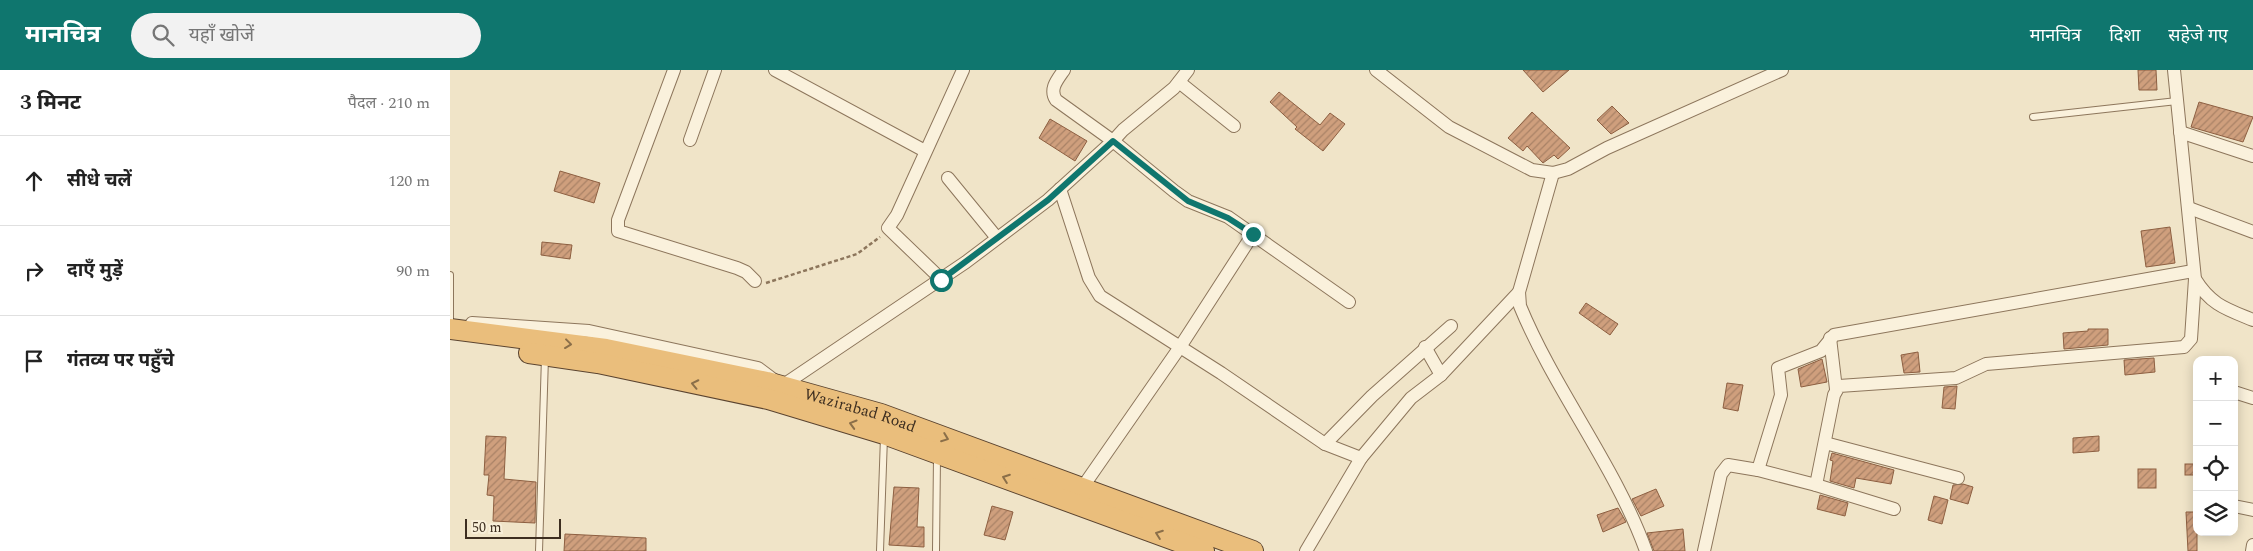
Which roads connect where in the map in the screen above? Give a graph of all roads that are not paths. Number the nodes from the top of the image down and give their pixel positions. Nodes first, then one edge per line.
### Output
1 (674, 70) edge
2 (715, 70) edge
3 (775, 70) edge
4 (963, 70) edge
5 (1064, 70) edge
6 (1188, 70) edge
7 (1376, 70) edge
8 (1782, 70) edge
9 (2174, 70) edge
10 (1766, 73) edge
11 (1179, 82) junction
12 (2177, 101) junction
13 (2033, 117) dead end
14 (1234, 126) dead end
15 (2180, 132) junction
16 (690, 140) dead end
17 (1113, 141) junction
18 (925, 151) junction
19 (2253, 156) edge
20 (1553, 173) junction
21 (948, 178) dead end
22 (1060, 189) junction
23 (2189, 208) junction
24 (2253, 232) edge
25 (1253, 234) junction
26 (997, 238) junction
27 (2194, 275) junction
28 (450, 276) edge
29 (941, 280) junction
30 (755, 281) road end
31 (1519, 292) junction
32 (1349, 302) dead end
33 (2253, 320) edge
34 (1451, 326) dead end
35 (450, 329) edge
36 (1830, 338) junction
37 (450, 341) edge
38 (1180, 347) junction
39 (1425, 347) junction
40 (544, 355) junction
41 (1441, 375) junction
42 (1836, 389) junction
43 (2238, 393) edge
44 (781, 394) junction
45 (2253, 398) edge
46 (884, 434) junction
47 (1825, 442) junction
48 (1325, 444) junction
49 (937, 453) junction
50 (1361, 458) junction
51 (1758, 470) junction
52 (1958, 478) dead end
53 (1816, 485) junction
54 (1082, 488) junction
55 (2238, 507) edge
56 (1894, 509) dead end
57 (2253, 510) edge
58 (2253, 545) edge
59 (539, 551) edge
60 (880, 551) edge
61 (936, 551) edge
62 (1204, 551) edge
63 (1253, 551) edge
64 (1306, 551) edge
65 (1646, 551) edge
66 (1704, 551) edge
67 (2252, 551) edge

1 - 30 street
2 - 16 street
3 - 18 street
4 - 18 street
5 - 17 street
6 - 11 street
7 - 20 street
8 - 10 street
9 - 12 street
10 - 20 street
11 - 14 street
11 - 17 street
12 - 13 lane
12 - 15 street
15 - 19 street
15 - 23 street
17 - 22 street
17 - 25 street
18 - 29 street
20 - 31 street
21 - 26 street
22 - 26 street
22 - 38 street
23 - 24 street
23 - 27 street
25 - 32 street
25 - 38 street
26 - 29 street
27 - 33 street
27 - 36 street
27 - 42 street
28 - 35 lane
29 - 44 street
31 - 41 street
31 - 65 street
34 - 39 street
35 - 44 highway, Wazirabad Road
36 - 42 street
36 - 51 street
37 - 40 highway, Wazirabad Road
38 - 48 street
38 - 54 street
39 - 41 street
39 - 48 street
44 -> 40 highway, Wazirabad Road
40 - 59 lane
41 - 50 street
42 - 47 street
43 - 45 street
46 -> 44 highway, Wazirabad Road
44 -> 54 highway, Wazirabad Road
46 - 49 highway, Wazirabad Road
46 - 60 lane
47 - 52 street
47 - 53 street
48 - 50 street
49 - 61 lane
62 -> 49 highway, Wazirabad Road
50 - 64 street
51 - 53 street
51 - 66 street
53 - 56 street
54 - 63 highway, Wazirabad Road
55 - 57 street
58 - 67 street

